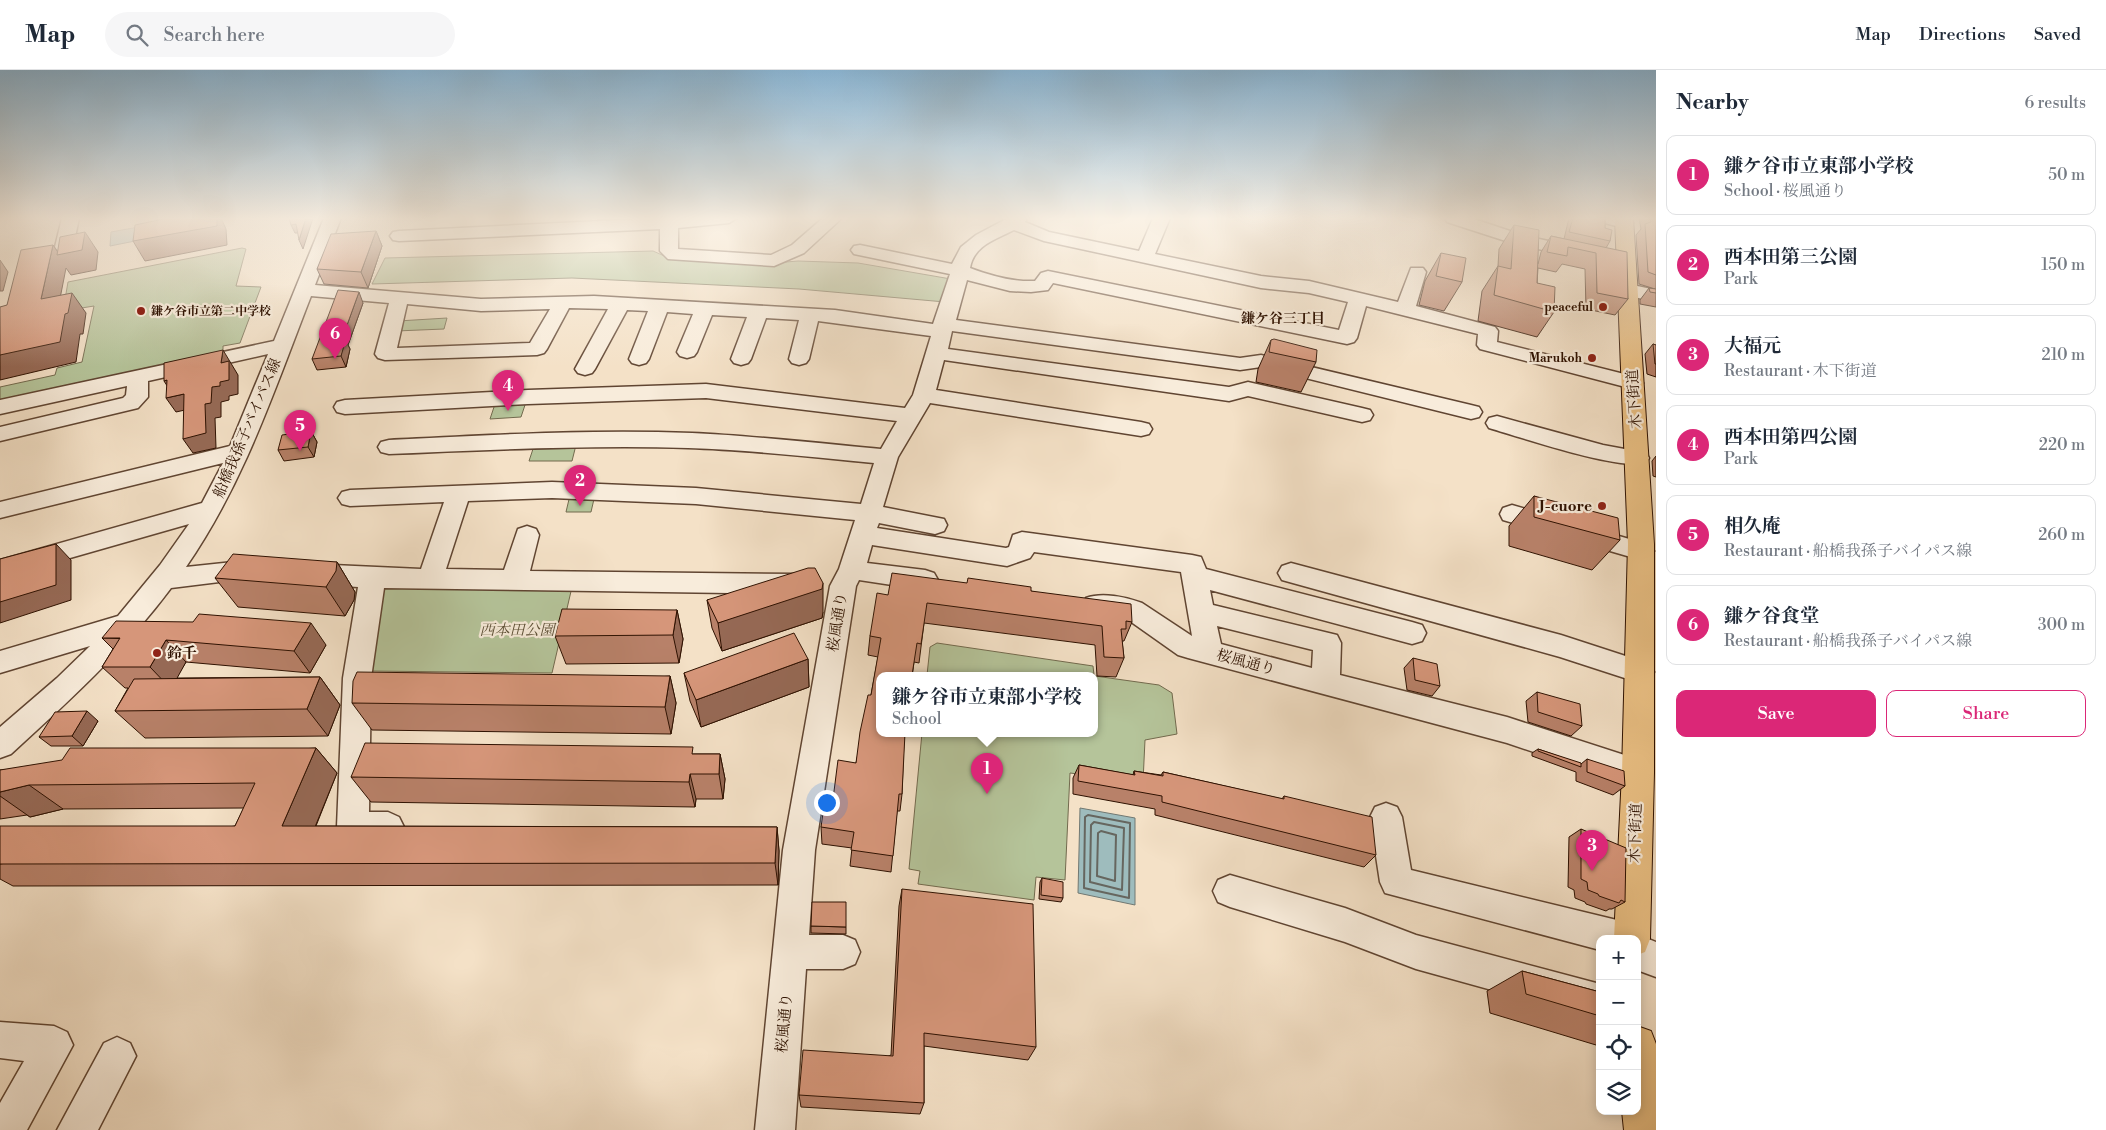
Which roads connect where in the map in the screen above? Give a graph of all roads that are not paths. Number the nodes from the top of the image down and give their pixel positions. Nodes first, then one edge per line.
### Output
1 (314, 267) edge
2 (943, 267) edge
3 (960, 267) edge
4 (1194, 267) edge
5 (1614, 268) joint
6 (960, 271) junction
7 (1417, 272) dead end
8 (305, 290) junction
9 (1656, 296) edge
10 (1358, 299) junction
11 (399, 300) junction
12 (562, 304) junction
13 (620, 304) junction
14 (660, 306) junction
15 (705, 308) junction
16 (1405, 309) junction
17 (758, 312) junction
18 (810, 315) junction
19 (942, 327) junction
20 (283, 345) junction
21 (687, 352) dead end
22 (936, 353) junction
23 (799, 358) dead end
24 (639, 359) dead end
25 (741, 359) dead end
26 (585, 369) dead end
27 (138, 377) junction
28 (1633, 383) junction
29 (924, 395) junction
30 (0, 407) edge
31 (345, 407) dead end
32 (1471, 412) dead end
33 (1362, 415) dead end
34 (910, 416) junction
35 (1497, 423) dead end
36 (1141, 428) dead end
37 (0, 434) edge
38 (389, 446) dead end
39 (240, 451) junction
40 (887, 457) junction
41 (1638, 458) junction
42 (459, 493) junction
43 (350, 498) dead end
44 (211, 509) junction
45 (0, 510) edge
46 (1512, 514) dead end
47 (866, 524) junction
48 (935, 525) dead end
49 (527, 535) dead end
50 (1646, 548) edge
51 (0, 569) edge
52 (1291, 573) dead end
53 (1194, 576) junction
54 (372, 578) junction
55 (164, 579) junction
56 (430, 579) junction
57 (514, 581) junction
58 (833, 581) junction
59 (949, 584) edge
60 (1065, 600) edge
61 (1201, 612) junction
62 (124, 626) junction
63 (1412, 633) dead end
64 (1209, 653) junction
65 (0, 662) edge
66 (1640, 672) junction
67 (1326, 684) junction
68 (3, 741) edge
69 (1638, 772) junction
70 (1646, 807) edge
71 (1386, 818) dead end
72 (412, 828) edge
73 (1230, 891) dead end
74 (1609, 935) edge
75 (1632, 935) edge
76 (790, 952) junction
77 (843, 952) dead end
78 (1641, 954) edge
79 (1656, 960) edge
80 (1596, 1001) edge
81 (0, 1040) edge
82 (118, 1056) dead end
83 (1644, 1056) edge
84 (1647, 1128) edge
85 (6, 1130) edge
86 (77, 1130) edge
87 (775, 1130) edge

1 - 8 street, 船橋我孫子バイパス線
2 - 6 street
3 - 6 street, 桜風通り
4 - 10 street
5 - 9 street
5 - 28 main road, 木下街道
6 - 10 street
6 - 19 street, 桜風通り
7 - 16 street
8 - 11 street
8 - 20 street, 船橋我孫子バイパス線
10 - 16 street
11 - 12 street
11 - 12 street
12 - 13 street
13 - 14 street
13 - 26 street
14 - 15 street
14 - 24 street
15 - 17 street
15 - 21 street
16 - 28 street
17 - 18 street
17 - 25 street
18 - 19 street
18 - 23 street
19 - 22 street, 桜風通り
19 - 32 street
20 - 27 street
20 - 39 street, 船橋我孫子バイパス線
22 - 29 street, 桜風通り
22 - 33 street
27 - 30 street
27 - 37 street
28 - 41 main road, 木下街道
29 - 34 street, 桜風通り
29 - 36 street
31 - 34 street
34 - 40 street, 桜風通り
35 - 41 street
38 - 40 street
39 - 44 street, 船橋我孫子バイパス線
39 - 45 street
40 - 47 street, 桜風通り
41 - 50 main road, 木下街道
42 - 43 street
42 - 47 street
42 - 56 street
44 - 51 street
44 - 55 street, 船橋我孫子バイパス線
46 - 50 street
47 - 48 street
47 - 53 street
47 - 58 street, 桜風通り
49 - 57 street
50 - 66 main road, 木下街道
52 - 66 street
53 - 61 street
53 - 63 street
54 - 55 street
54 - 56 street
54 - 72 street
55 - 62 street, 船橋我孫子バイパス線
56 - 57 street
57 - 58 street
58 - 59 street
58 - 76 street, 桜風通り
60 - 64 street, 桜風通り
61 - 64 street
61 - 67 street
62 - 65 street
62 - 68 street, 船橋我孫子バイパス線
64 - 67 street, 桜風通り
66 - 69 main road, 木下街道
67 - 69 street, 桜風通り
69 - 70 main road, 木下街道
70 - 75 main road, 木下街道
71 - 74 street
73 - 80 street
76 - 77 street
76 - 87 street, 桜風通り
78 - 79 street
81 - 85 street
82 - 86 street
83 - 84 main road

